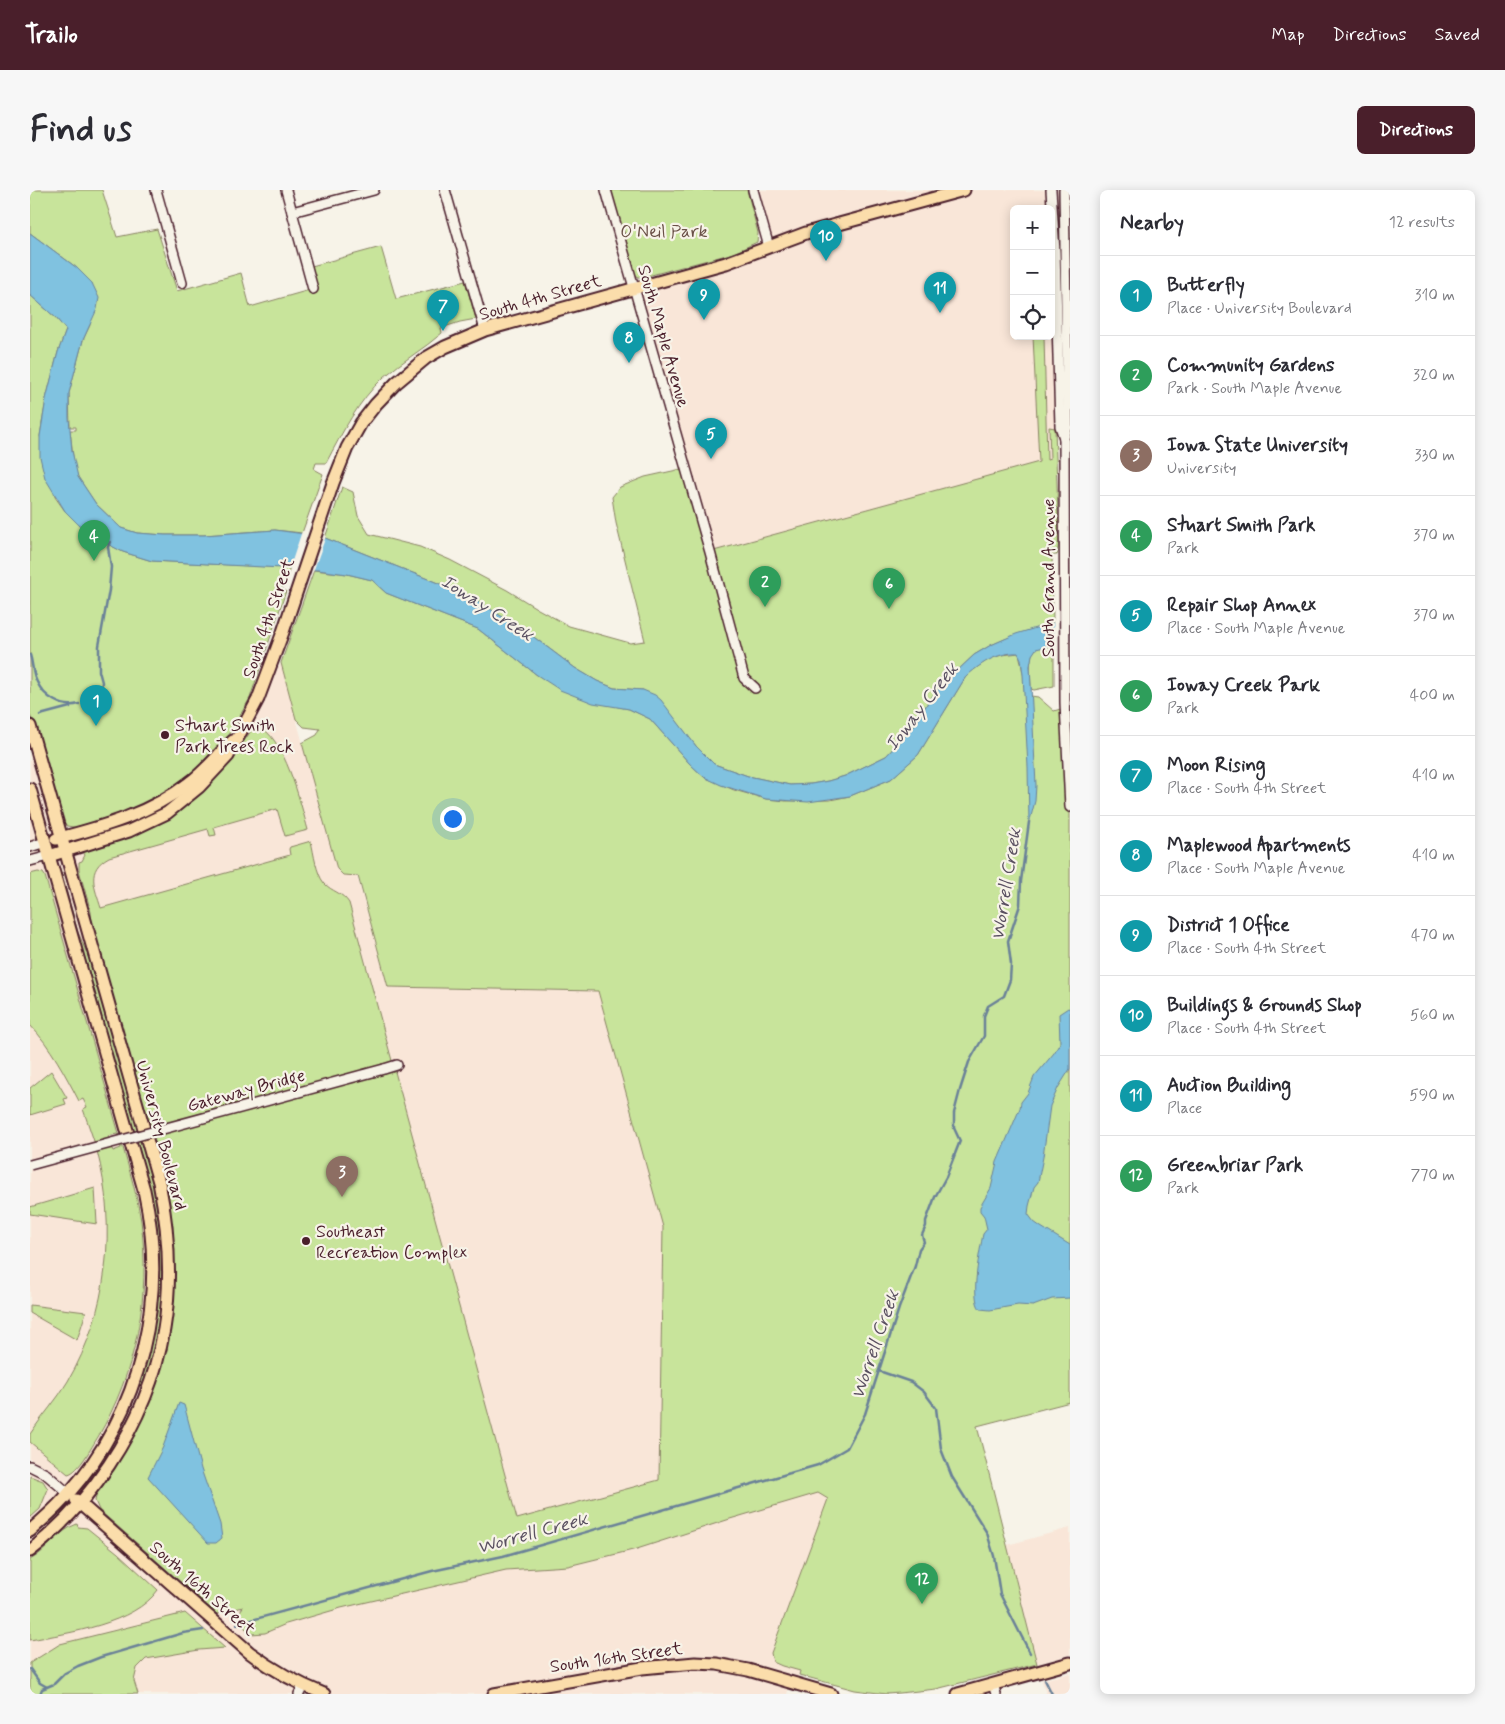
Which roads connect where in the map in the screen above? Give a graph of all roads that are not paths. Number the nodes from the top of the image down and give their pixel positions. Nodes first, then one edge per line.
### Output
1 (156, 190) edge
2 (286, 190) edge
3 (374, 190) edge
4 (445, 190) edge
5 (606, 190) edge
6 (753, 190) edge
7 (964, 190) edge
8 (1051, 190) edge
9 (1064, 190) edge
10 (292, 212) junction
11 (769, 247) junction
12 (182, 283) dead end
13 (313, 289) dead end
14 (634, 289) junction
15 (1068, 289) edge
16 (485, 330) junction
17 (1066, 440) edge
18 (755, 688) dead end
19 (30, 726) edge
20 (238, 736) junction
21 (30, 789) edge
22 (1070, 808) edge
23 (62, 838) junction
24 (45, 842) junction
25 (30, 847) edge
26 (66, 851) junction
27 (49, 856) junction
28 (30, 861) edge
29 (397, 1065) dead end
30 (30, 1165) edge
31 (30, 1466) edge
32 (69, 1494) junction
33 (80, 1504) junction
34 (30, 1531) edge
35 (30, 1551) edge
36 (1070, 1663) edge
37 (548, 1689) edge
38 (995, 1689) edge
39 (301, 1690) edge
40 (324, 1694) edge
41 (494, 1694) edge
42 (831, 1694) edge
43 (958, 1694) edge

1 - 12 street
2 - 10 street
3 - 10 street
4 - 16 street
5 - 14 street, South Maple Avenue
6 - 11 street
7 - 11 main road, South 4th Street
8 - 17 street, South Grand Avenue
9 - 15 street, South Grand Avenue
10 - 13 street
11 - 14 main road, South 4th Street
14 - 16 main road, South 4th Street
14 - 18 street, South Maple Avenue
15 - 17 street, South Grand Avenue
16 - 20 main road, South 4th Street
17 - 22 street, South Grand Avenue
19 - 23 main road, University Boulevard
20 - 23 main road, South 4th Street
20 - 26 main road, South 4th Street
21 - 24 main road, University Boulevard
23 - 24 main road, South 4th Street
23 - 26 main road, University Boulevard
24 - 25 street
24 - 27 main road, University Boulevard
26 - 27 main road, South 4th Street
26 - 33 main road, University Boulevard
27 - 28 street
27 - 32 main road, University Boulevard
29 - 30 street, Gateway Bridge, bridge
31 - 32 street
32 - 33 main road, South 16th Street
32 - 34 main road, University Boulevard
33 - 35 main road, University Boulevard
33 - 39 main road, South 16th Street
36 - 38 main road
37 - 41 main road, South 16th Street
37 - 42 main road, South 16th Street
38 - 43 main road
39 - 40 main road, South 16th Street

